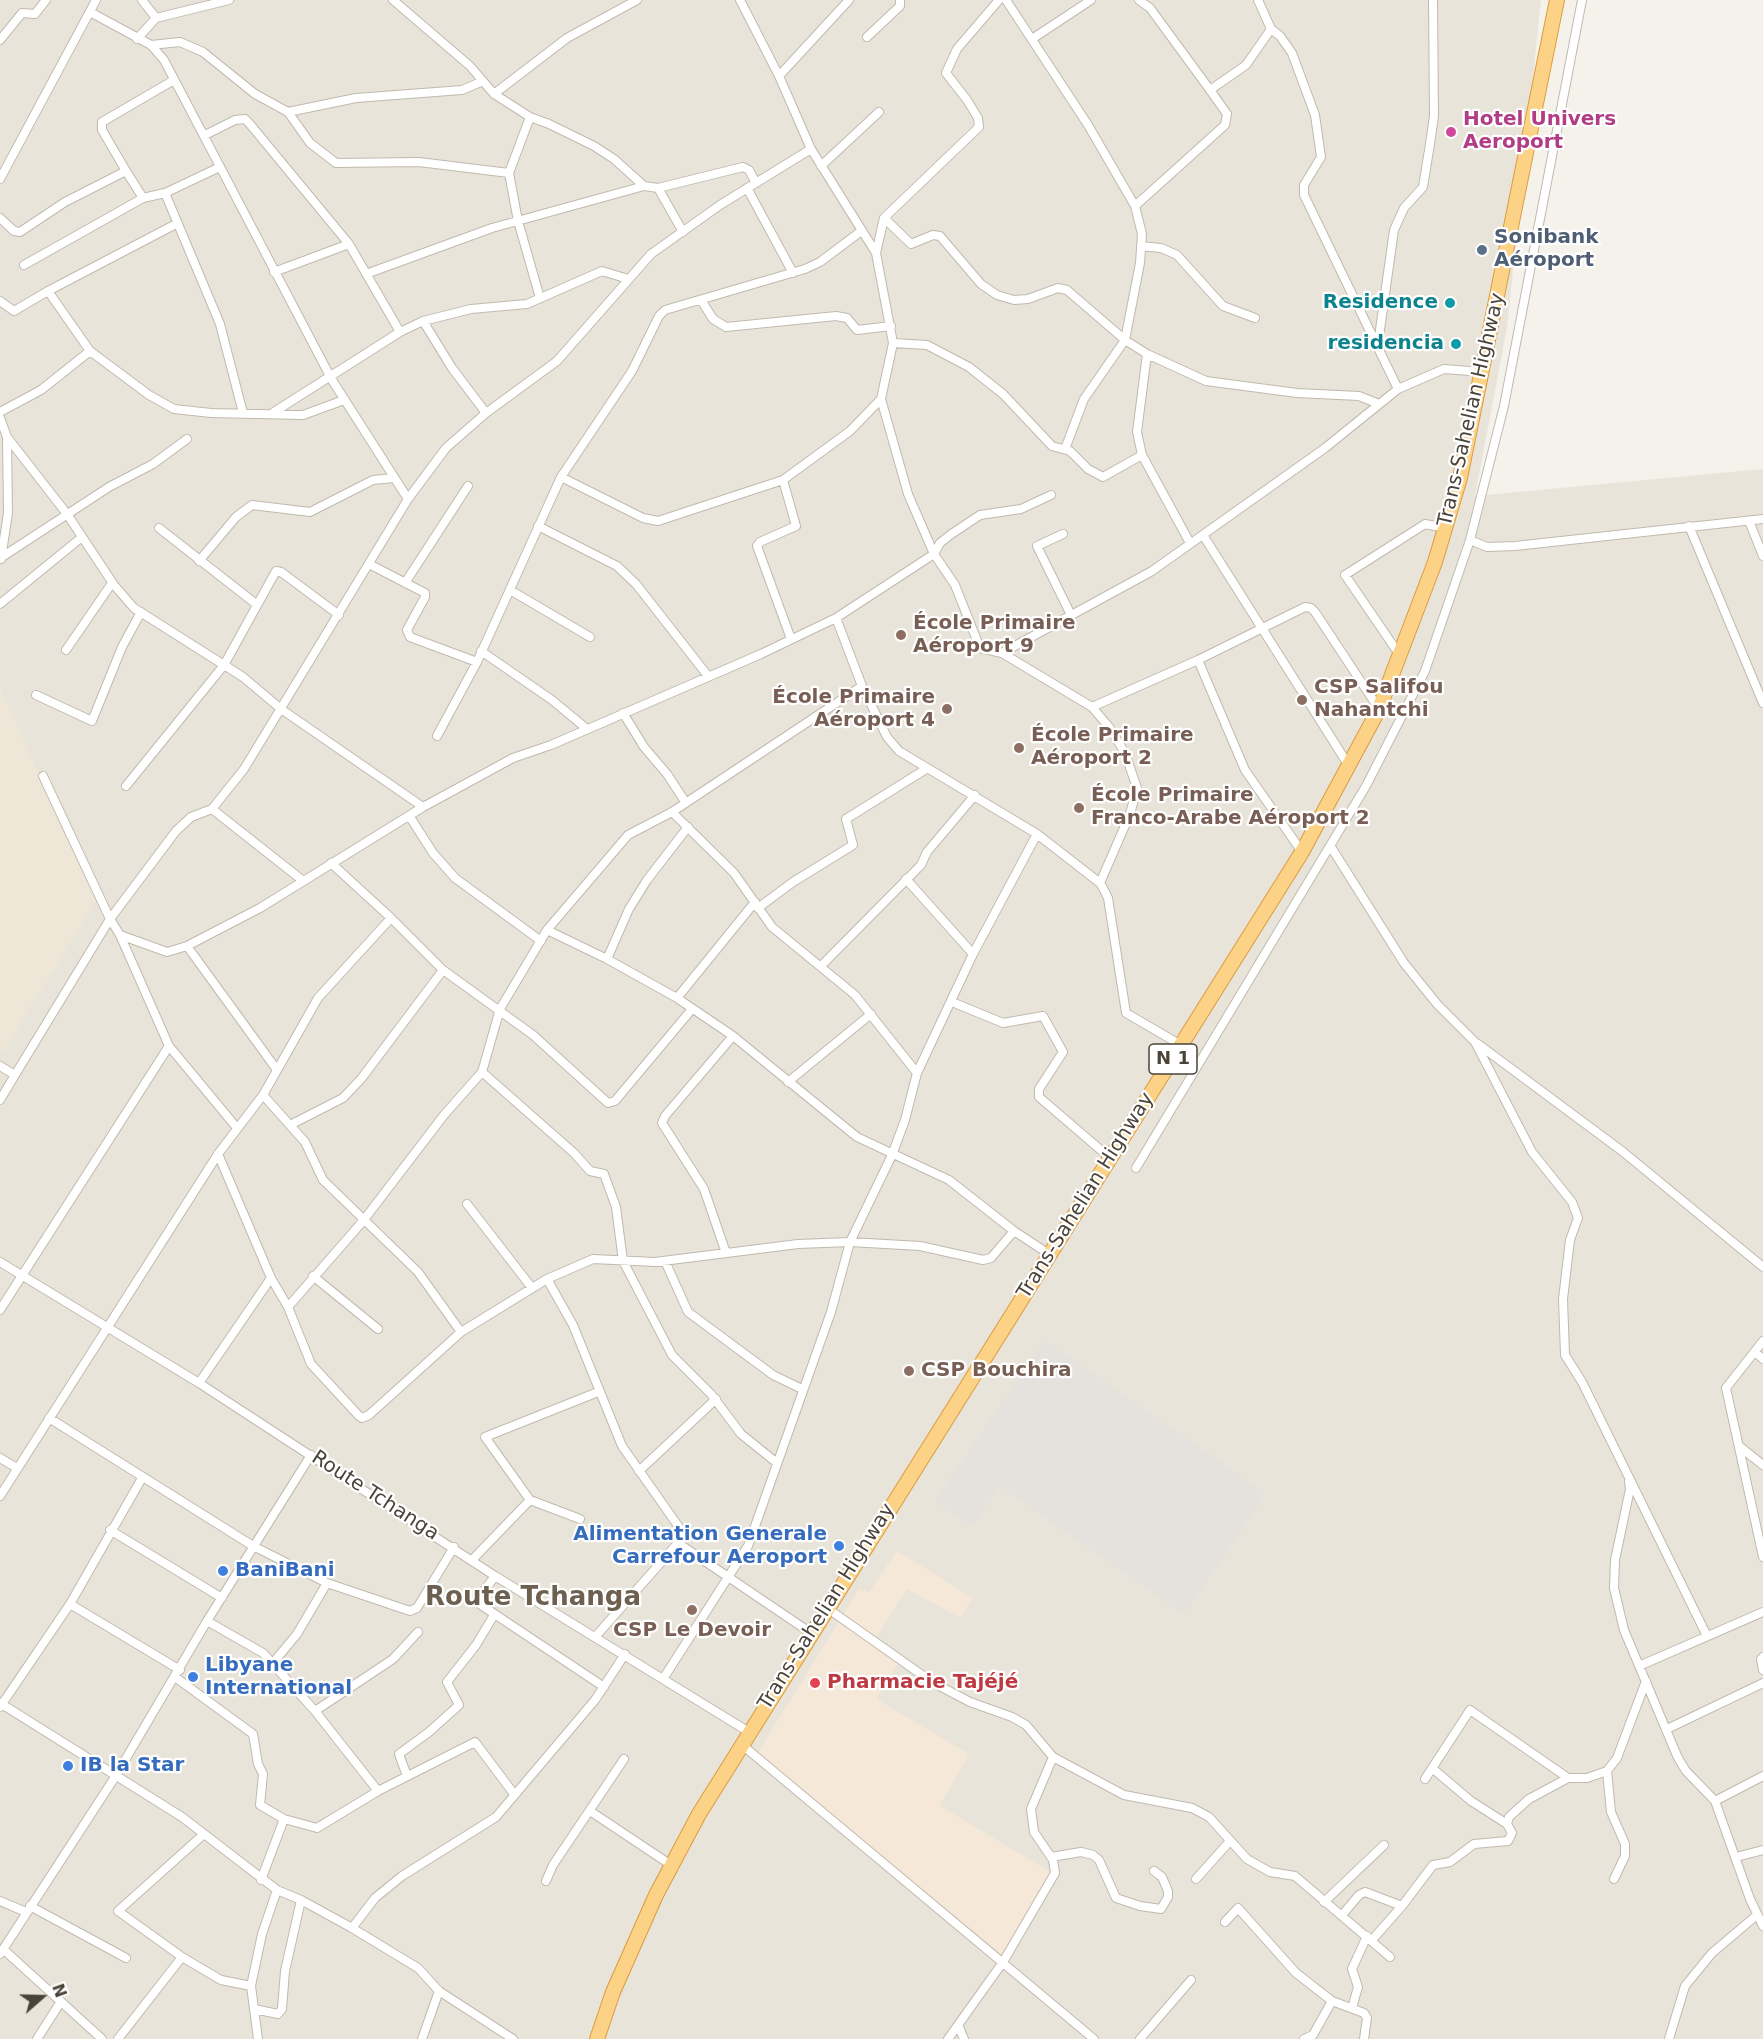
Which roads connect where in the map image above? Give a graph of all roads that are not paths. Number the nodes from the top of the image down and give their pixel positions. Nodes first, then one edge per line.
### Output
1 (46, 0) edge
2 (96, 0) edge
3 (142, 0) edge
4 (229, 0) edge
5 (393, 0) edge
6 (637, 0) edge
7 (740, 0) edge
8 (900, 0) edge
9 (999, 0) edge
10 (1006, 0) edge
11 (1091, 0) edge
12 (1139, 0) edge
13 (1258, 0) edge
14 (1432, 0) edge
15 (1557, 0) edge
16 (1582, 0) edge
17 (845, 1) edge
18 (90, 12) junction
19 (156, 18) junction
20 (1271, 29) junction
21 (867, 37) dead end
22 (137, 39) junction
23 (1032, 39) junction
24 (0, 40) edge
25 (151, 45) junction
26 (779, 76) junction
27 (174, 80) junction
28 (483, 81) junction
29 (1210, 90) junction
30 (494, 94) junction
31 (288, 112) junction
32 (879, 112) dead end
33 (530, 117) junction
34 (205, 135) junction
35 (811, 149) junction
36 (821, 166) junction
37 (220, 167) junction
38 (126, 171) junction
39 (509, 174) junction
40 (0, 179) edge
41 (756, 183) junction
42 (644, 186) junction
43 (658, 188) junction
44 (747, 188) junction
45 (165, 193) junction
46 (143, 198) junction
47 (1135, 206) junction
48 (0, 218) edge
49 (884, 218) junction
50 (518, 221) junction
51 (176, 224) junction
52 (683, 232) junction
53 (860, 232) junction
54 (349, 244) junction
55 (1141, 246) junction
56 (876, 253) junction
57 (24, 265) dead end
58 (274, 272) junction
59 (793, 273) junction
60 (366, 274) junction
61 (628, 279) junction
62 (48, 291) junction
63 (540, 298) junction
64 (701, 300) junction
65 (0, 301) edge
66 (1255, 318) dead end
67 (423, 321) junction
68 (891, 326) junction
69 (400, 332) junction
70 (1125, 340) junction
71 (894, 343) junction
72 (1377, 346) junction
73 (90, 351) junction
74 (1146, 354) junction
75 (1483, 372) junction
76 (330, 376) junction
77 (1398, 388) junction
78 (881, 399) junction
79 (344, 400) junction
80 (1379, 404) junction
81 (0, 412) edge
82 (274, 412) junction
83 (243, 413) junction
84 (486, 413) junction
85 (0, 418) edge
86 (7, 437) junction
87 (187, 439) dead end
88 (1065, 449) junction
89 (1142, 455) junction
90 (561, 477) junction
91 (394, 478) junction
92 (783, 480) junction
93 (468, 486) dead end
94 (1051, 495) dead end
95 (408, 499) junction
96 (4, 511) edge
97 (67, 514) junction
98 (1763, 519) edge
99 (1749, 521) junction
100 (538, 526) junction
101 (1689, 526) junction
102 (159, 528) dead end
103 (1446, 528) junction
104 (1063, 534) dead end
105 (1203, 535) junction
106 (82, 537) junction
107 (1470, 540) junction
108 (1190, 543) junction
109 (934, 554) junction
110 (1763, 556) edge
111 (1, 559) edge
112 (200, 561) junction
113 (369, 564) junction
114 (112, 583) junction
115 (405, 583) junction
116 (510, 590) junction
117 (0, 603) edge
118 (256, 604) junction
119 (141, 612) junction
120 (339, 615) junction
121 (1071, 615) junction
122 (836, 618) junction
123 (1261, 627) junction
124 (590, 637) dead end
125 (791, 639) junction
126 (66, 650) dead end
127 (481, 651) junction
128 (1002, 653) junction
129 (1400, 654) junction
130 (1198, 660) junction
131 (477, 662) junction
132 (224, 665) junction
133 (708, 676) junction
134 (862, 686) junction
135 (36, 695) dead end
136 (1763, 703) edge
137 (1092, 707) junction
138 (281, 709) junction
139 (1379, 709) junction
140 (623, 712) junction
141 (587, 729) junction
142 (437, 736) dead end
143 (1349, 766) junction
144 (926, 770) junction
145 (43, 776) dead end
146 (126, 786) dead end
147 (975, 795) junction
148 (686, 802) junction
149 (423, 807) junction
150 (212, 809) junction
151 (672, 812) junction
152 (410, 817) junction
153 (688, 826) junction
154 (1037, 834) junction
155 (1331, 847) junction
156 (1302, 852) junction
157 (331, 863) junction
158 (906, 879) junction
159 (302, 880) junction
160 (1100, 883) junction
161 (757, 905) junction
162 (392, 918) junction
163 (110, 919) junction
164 (547, 930) junction
165 (120, 935) junction
166 (541, 941) junction
167 (187, 946) junction
168 (974, 954) junction
169 (607, 959) junction
170 (821, 966) junction
171 (444, 970) junction
172 (677, 998) junction
173 (952, 1002) junction
174 (500, 1009) junction
175 (692, 1009) junction
176 (871, 1014) junction
177 (733, 1036) junction
178 (1475, 1042) junction
179 (1181, 1045) junction
180 (169, 1046) junction
181 (0, 1066) edge
182 (278, 1070) junction
183 (482, 1072) junction
184 (917, 1072) junction
185 (15, 1076) junction
186 (788, 1082) junction
187 (262, 1095) junction
188 (0, 1100) edge
189 (290, 1125) junction
190 (237, 1128) junction
191 (218, 1154) junction
192 (892, 1155) junction
193 (1110, 1158) junction
194 (1136, 1168) dead end
195 (467, 1204) dead end
196 (363, 1221) junction
197 (1014, 1231) junction
198 (850, 1242) junction
199 (726, 1253) junction
200 (1049, 1254) junction
201 (623, 1261) junction
202 (665, 1261) junction
203 (0, 1262) edge
204 (1763, 1267) edge
205 (21, 1275) junction
206 (313, 1276) junction
207 (272, 1278) junction
208 (547, 1279) junction
209 (532, 1288) junction
210 (288, 1307) junction
211 (0, 1310) edge
212 (108, 1327) junction
213 (378, 1329) dead end
214 (461, 1332) junction
215 (1763, 1341) edge
216 (1756, 1353) junction
217 (1763, 1359) edge
218 (199, 1383) junction
219 (802, 1389) junction
220 (598, 1392) junction
221 (716, 1400) junction
222 (49, 1419) junction
223 (1739, 1446) junction
224 (311, 1455) junction
225 (0, 1458) edge
226 (777, 1463) junction
227 (1763, 1465) edge
228 (17, 1468) junction
229 (639, 1471) junction
230 (1626, 1472) junction
231 (142, 1478) junction
232 (0, 1496) edge
233 (530, 1500) junction
234 (580, 1519) dead end
235 (111, 1530) junction
236 (678, 1543) junction
237 (253, 1546) junction
238 (454, 1547) junction
239 (1763, 1557) edge
240 (473, 1559) junction
241 (495, 1575) junction
242 (728, 1579) junction
243 (327, 1583) junction
244 (222, 1598) junction
245 (70, 1604) junction
246 (827, 1608) junction
247 (1763, 1612) edge
248 (494, 1615) junction
249 (207, 1621) junction
250 (418, 1632) dead end
251 (811, 1633) junction
252 (596, 1636) junction
253 (1707, 1636) junction
254 (625, 1654) junction
255 (1763, 1657) edge
256 (273, 1663) junction
257 (1639, 1666) junction
258 (1763, 1670) edge
259 (178, 1674) junction
260 (663, 1679) junction
261 (1646, 1682) junction
262 (1763, 1683) edge
263 (604, 1688) junction
264 (1, 1705) edge
265 (315, 1712) junction
266 (1667, 1729) junction
267 (745, 1738) junction
268 (1053, 1757) junction
269 (624, 1759) dead end
270 (1432, 1768) junction
271 (1607, 1771) junction
272 (407, 1776) junction
273 (1763, 1776) edge
274 (115, 1777) junction
275 (1568, 1778) junction
276 (1425, 1779) dead end
277 (378, 1791) junction
278 (514, 1794) junction
279 (1715, 1801) junction
280 (590, 1811) junction
281 (284, 1819) junction
282 (1507, 1824) junction
283 (204, 1834) junction
284 (1230, 1841) junction
285 (1384, 1845) dead end
286 (1763, 1850) edge
287 (1051, 1857) junction
288 (1736, 1857) junction
289 (671, 1865) junction
290 (1154, 1871) dead end
291 (1196, 1879) dead end
292 (1614, 1879) dead end
293 (261, 1880) junction
294 (546, 1881) dead end
295 (276, 1890) junction
296 (301, 1900) junction
297 (0, 1901) edge
298 (1324, 1902) junction
299 (1402, 1906) junction
300 (28, 1909) junction
301 (1757, 1915) junction
302 (1342, 1916) junction
303 (1226, 1922) dead end
304 (1763, 1926) edge
305 (352, 1928) junction
306 (1369, 1938) junction
307 (2, 1951) edge
308 (182, 1957) junction
309 (1390, 1957) dead end
310 (126, 1958) dead end
311 (1003, 1962) junction
312 (1191, 1980) dead end
313 (252, 1986) junction
314 (439, 1991) junction
315 (1332, 2001) junction
316 (60, 2002) junction
317 (1352, 2008) junction
318 (254, 2009) junction
319 (959, 2027) junction
320 (37, 2039) edge
321 (102, 2039) edge
322 (118, 2039) edge
323 (258, 2039) edge
324 (422, 2039) edge
325 (513, 2039) edge
326 (597, 2039) edge
327 (948, 2039) edge
328 (964, 2039) edge
329 (1094, 2039) edge
330 (1140, 2039) edge
331 (1304, 2039) edge
332 (1364, 2039) edge
333 (1669, 2039) edge

1 - 24 street
2 - 18 street
3 - 19 street
4 - 19 street
5 - 28 street
6 - 30 street
7 - 26 street
8 - 21 street
9 - 49 street
10 - 23 street
11 - 23 street
12 - 29 street
13 - 20 street
14 - 72 street
15 - 75 highway, Trans-Sahelian Highway / N 1
16 - 107 street
17 - 26 street
18 - 22 street
18 - 40 street
19 - 22 street
20 - 29 street
20 - 72 street
22 - 25 street
23 - 47 street
25 - 27 street
25 - 31 street
26 - 35 street
27 - 34 street
27 - 38 street
28 - 30 street
28 - 31 street
29 - 47 street
30 - 33 street
31 - 39 street
32 - 36 street
33 - 39 street
33 - 42 street
34 - 37 street
34 - 54 street
35 - 36 street
35 - 41 street
36 - 53 street
37 - 45 street
37 - 58 street
38 - 46 street
38 - 48 street
39 - 50 street
41 - 43 street
41 - 44 street
42 - 43 street
42 - 50 street
43 - 52 street
44 - 52 street
44 - 59 street
45 - 46 street
45 - 51 street
46 - 57 street
47 - 55 street
49 - 56 street
49 - 70 street
50 - 60 street
50 - 63 street
51 - 62 street
51 - 83 street
52 - 61 street
53 - 56 street
53 - 59 street
54 - 58 street
54 - 60 street
55 - 66 street
55 - 70 street
56 - 68 street
58 - 76 street
59 - 64 street
60 - 69 street
61 - 63 street
61 - 84 street
62 - 65 street
62 - 73 street
63 - 67 street
64 - 68 street
64 - 90 street
67 - 69 street
67 - 84 street
68 - 71 street
69 - 76 street
70 - 74 street
70 - 88 street
71 - 78 street
71 - 88 street
72 - 77 street
73 - 81 street
73 - 83 street
74 - 80 street
74 - 89 street
75 - 77 street
75 - 103 highway, Trans-Sahelian Highway / N 1
76 - 79 street
76 - 82 street
77 - 80 street
78 - 92 street
78 - 109 street
79 - 82 street
79 - 91 street
80 - 105 street
82 - 83 street
84 - 95 street
85 - 86 street
86 - 96 street
86 - 97 street
87 - 97 street
88 - 89 street
89 - 108 street
90 - 92 street
90 - 100 street
91 - 95 street
91 - 112 street
92 - 125 street
93 - 115 street
94 - 109 street
95 - 113 street
96 - 111 street
97 - 106 street
97 - 111 street
98 - 99 street
99 - 101 street
99 - 110 street
100 - 116 street
100 - 133 street
101 - 107 street
101 - 136 street
102 - 112 street
103 - 129 highway, Trans-Sahelian Highway / N 1
103 - 129 street
104 - 121 street
105 - 108 street
105 - 123 street
106 - 114 street
106 - 117 street
107 - 155 street
108 - 121 street
109 - 122 street
109 - 128 street
112 - 118 street
113 - 115 street
113 - 120 street
114 - 119 street
114 - 126 street
115 - 131 street
116 - 124 street
116 - 127 street
118 - 120 street
118 - 132 street
119 - 132 street
119 - 135 street
120 - 138 street
121 - 128 street
122 - 125 street
122 - 134 street
123 - 130 street
123 - 139 street
123 - 143 street
125 - 133 street
127 - 131 street
127 - 141 street
128 - 137 street
129 - 139 highway, Trans-Sahelian Highway / N 1
130 - 137 street
130 - 156 street
131 - 142 street
132 - 138 street
132 - 146 street
133 - 140 street
134 - 144 street
134 - 148 street
137 - 160 street
138 - 149 street
138 - 150 street
139 - 143 highway, Trans-Sahelian Highway / N 1
140 - 141 street
140 - 148 street
141 - 149 street
143 - 156 highway, Trans-Sahelian Highway / N 1
144 - 147 street
144 - 161 street
145 - 163 street
147 - 154 street
147 - 158 street
148 - 151 street
149 - 152 street
150 - 159 street
150 - 163 street
151 - 153 street
151 - 164 street
152 - 157 street
152 - 166 street
153 - 161 street
153 - 169 street
154 - 160 street
154 - 168 street
155 - 178 street
155 - 194 street
156 - 179 highway, Trans-Sahelian Highway / N 1
157 - 159 street
157 - 162 street
158 - 168 street
158 - 170 street
159 - 167 street
160 - 179 street
161 - 170 street
161 - 172 street
162 - 171 street
162 - 182 street
163 - 165 street
163 - 185 street
164 - 166 street
164 - 169 street
165 - 167 street
165 - 180 street
166 - 174 street
167 - 182 street
168 - 173 street
169 - 172 street
170 - 176 street
171 - 174 street
171 - 189 street
172 - 175 street
173 - 184 street
173 - 193 street
174 - 175 street
174 - 183 street
175 - 177 street
176 - 184 street
176 - 186 street
177 - 186 street
177 - 199 street
178 - 204 street
178 - 230 street
179 - 193 highway, Trans-Sahelian Highway / N 1
180 - 190 street
180 - 205 street
181 - 185 street
182 - 187 street
183 - 196 street
183 - 201 street
184 - 192 street
185 - 188 street
186 - 192 street
187 - 189 street
187 - 190 street
189 - 196 street
190 - 191 street
191 - 207 street
191 - 212 street
192 - 197 street
192 - 198 street
193 - 200 highway, Trans-Sahelian Highway / N 1
195 - 209 street
196 - 206 street
196 - 214 street
197 - 198 street
197 - 200 street
198 - 199 street
198 - 219 street
199 - 202 street
200 - 246 highway, Trans-Sahelian Highway / N 1
201 - 202 street
201 - 208 street
201 - 221 street
202 - 219 street
203 - 205 street, Route Tchanga
205 - 211 street
205 - 212 street, Route Tchanga
206 - 210 street
206 - 213 street
207 - 210 street
207 - 218 street
208 - 209 street
208 - 220 street
209 - 214 street
210 - 214 street
212 - 218 street, Route Tchanga
212 - 222 street
215 - 216 street
216 - 217 street
216 - 223 street
218 - 224 street, Route Tchanga
219 - 226 street
220 - 229 street
220 - 233 street
221 - 226 street
221 - 229 street
222 - 228 street
222 - 231 street
223 - 227 street
223 - 239 street
224 - 237 street
224 - 238 street, Route Tchanga
225 - 228 street
226 - 242 street
228 - 232 street
229 - 236 street
230 - 253 street
230 - 257 street
231 - 235 street
231 - 237 street
233 - 234 street
233 - 240 street
235 - 244 street
235 - 245 street
236 - 242 street
236 - 252 street
237 - 243 street
237 - 244 street
238 - 240 street, Route Tchanga
238 - 243 street
240 - 241 street, Route Tchanga
241 - 248 street
241 - 252 street, Route Tchanga
242 - 251 street
242 - 260 street
243 - 256 street
244 - 249 street
245 - 259 street
245 - 264 street
246 - 251 highway, Trans-Sahelian Highway / N 1
246 - 268 street
247 - 253 street
248 - 263 street
248 - 272 street
249 - 256 street
249 - 259 street
250 - 265 street
251 - 267 highway, Trans-Sahelian Highway / N 1
252 - 254 street, Route Tchanga
253 - 257 street
254 - 260 street, Route Tchanga
254 - 263 street
255 - 258 street
256 - 265 street
257 - 261 street
259 - 274 street
259 - 281 street
260 - 267 street, Route Tchanga
261 - 266 street
261 - 271 street
262 - 266 street
263 - 278 street
264 - 274 street
265 - 277 street
266 - 279 street
267 - 289 highway, Trans-Sahelian Highway / N 1
267 - 311 street, Route Tchanga
268 - 284 street
268 - 287 street
269 - 280 street
270 - 275 street
270 - 276 street
270 - 282 street
271 - 275 street
271 - 292 street
272 - 277 street
272 - 278 street
273 - 279 street
274 - 283 street
274 - 300 street
275 - 282 street
277 - 281 street
278 - 305 street
279 - 288 street
280 - 289 street
280 - 294 street
281 - 293 street
282 - 299 street
283 - 293 street
283 - 308 street
284 - 291 street
284 - 298 street
285 - 298 street
286 - 288 street
287 - 290 street
287 - 311 street
288 - 301 street
289 - 326 highway, Trans-Sahelian Highway / N 1
293 - 295 street
295 - 296 street
295 - 313 street
296 - 305 street
296 - 318 street
297 - 300 street
298 - 302 street
299 - 302 street
299 - 306 street
300 - 307 street
300 - 310 street
301 - 304 street
301 - 333 street
302 - 306 street
303 - 315 street
305 - 314 street
306 - 309 street
306 - 317 street
307 - 316 street
308 - 313 street
308 - 322 street
311 - 319 street
311 - 329 street, Route Tchanga
312 - 330 street
313 - 318 street
314 - 324 street
314 - 325 street
315 - 317 street
315 - 331 street
316 - 320 street
316 - 321 street
317 - 332 street
318 - 323 street
319 - 327 street
319 - 328 street

